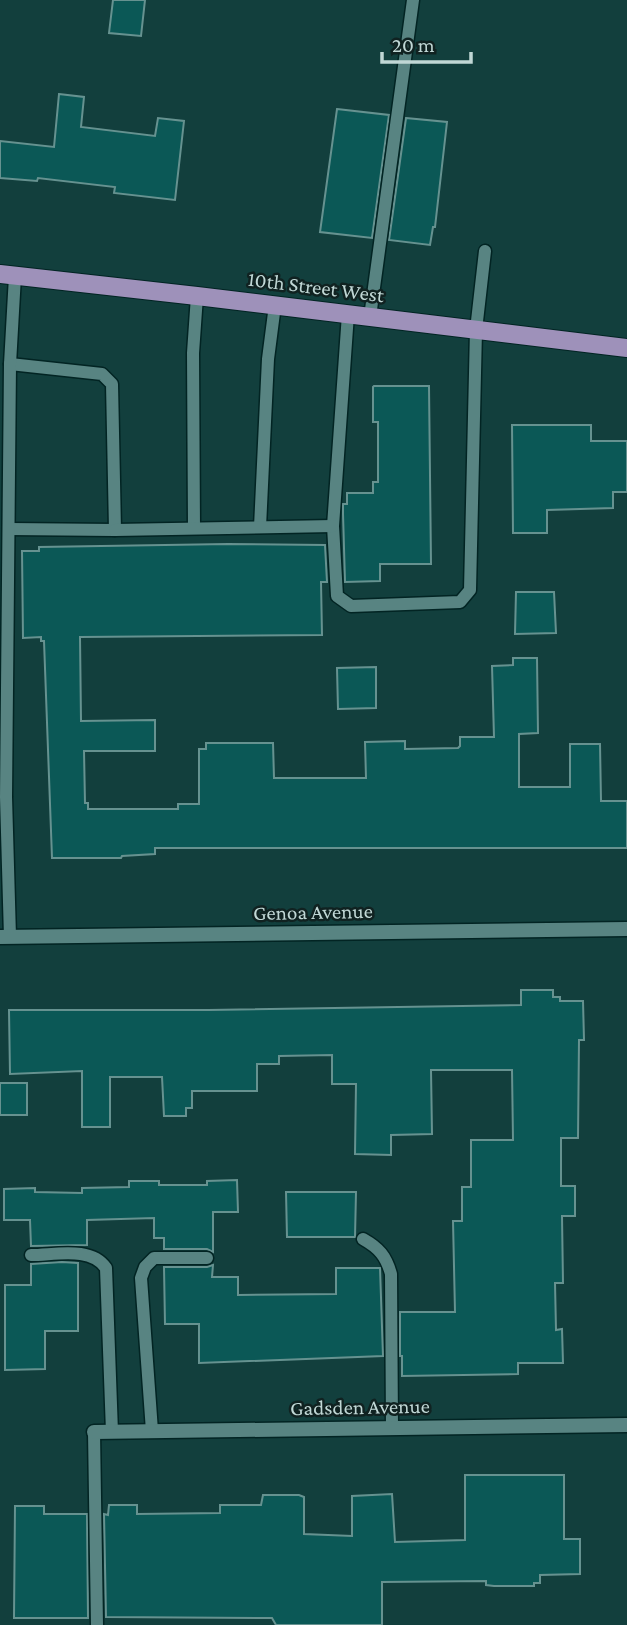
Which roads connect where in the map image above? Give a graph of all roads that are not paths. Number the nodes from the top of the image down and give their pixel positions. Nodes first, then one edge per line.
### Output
1 (413, 0) edge
2 (485, 251) dead end
3 (7, 275) edge
4 (197, 296) junction
5 (275, 305) junction
6 (348, 314) junction
7 (370, 317) junction
8 (476, 330) junction
9 (627, 348) edge
10 (10, 365) junction
11 (333, 526) junction
12 (260, 527) junction
13 (194, 528) junction
14 (9, 529) junction
15 (115, 530) junction
16 (627, 929) edge
17 (5, 937) edge
18 (363, 1239) dead end
19 (31, 1255) dead end
20 (207, 1258) dead end
21 (627, 1424) edge
22 (392, 1428) junction
23 (152, 1431) junction
24 (93, 1432) joint
25 (112, 1432) junction
26 (97, 1625) edge

1 - 7 lane
2 - 8 lane
3 - 4 main road, 10th Street West
3 - 10 lane
4 - 5 main road, 10th Street West
4 - 13 lane
5 - 6 main road, 10th Street West
5 - 12 lane
6 - 7 main road, 10th Street West
6 - 11 lane
7 - 8 main road, 10th Street West
8 - 9 main road, 10th Street West
8 - 11 lane
10 - 14 lane
10 - 15 lane
11 - 12 lane
12 - 13 lane
13 - 15 lane
14 - 15 lane
14 - 17 lane
16 - 17 street, Genoa Avenue
18 - 22 lane
19 - 25 lane
20 - 23 lane
21 - 22 street, Gadsden Avenue
22 - 23 street, Gadsden Avenue
23 - 25 street, Gadsden Avenue
24 - 25 street, Gadsden Avenue
24 - 26 lane

